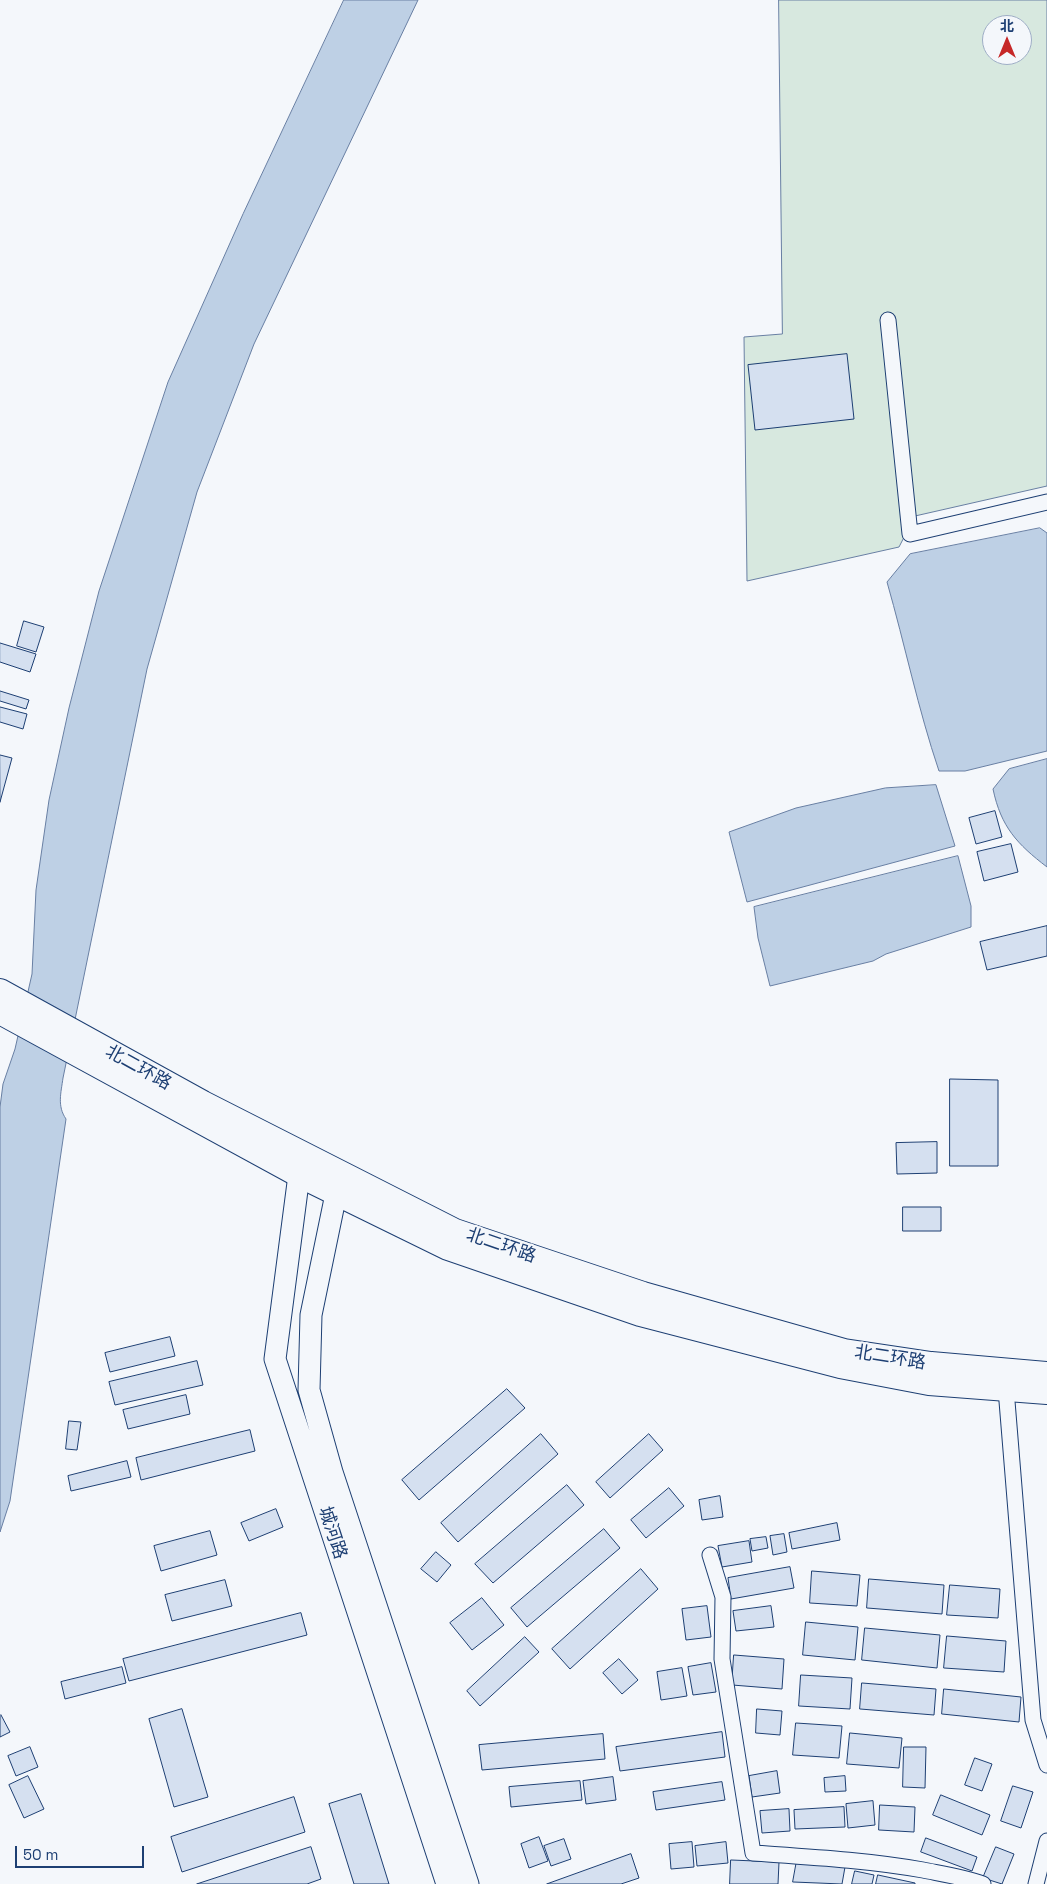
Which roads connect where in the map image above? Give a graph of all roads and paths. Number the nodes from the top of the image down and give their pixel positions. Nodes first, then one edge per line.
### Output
1 (888, 320) dead end
2 (1047, 502) edge
3 (0, 991) edge
4 (0, 1012) edge
5 (90, 1051) junction
6 (299, 1175) junction
7 (336, 1194) junction
8 (1047, 1374) edge
9 (1006, 1389) junction
10 (1047, 1392) edge
11 (710, 1555) dead end
12 (1047, 1765) edge
13 (1047, 1842) edge
14 (447, 1884) edge
15 (468, 1884) edge
16 (983, 1884) edge
17 (1036, 1884) edge

1 - 2 street
3 - 5 main road, 北二环路
4 - 5 main road, 北二环路
5 - 6 main road, 北二环路
5 - 8 main road, 北二环路
6 - 7 main road, 北二环路
6 - 14 main road, 城河路
7 - 9 main road, 北二环路
7 - 15 main road, 城河路
9 - 10 main road, 北二环路
9 - 12 street
11 - 16 street
13 - 17 street

